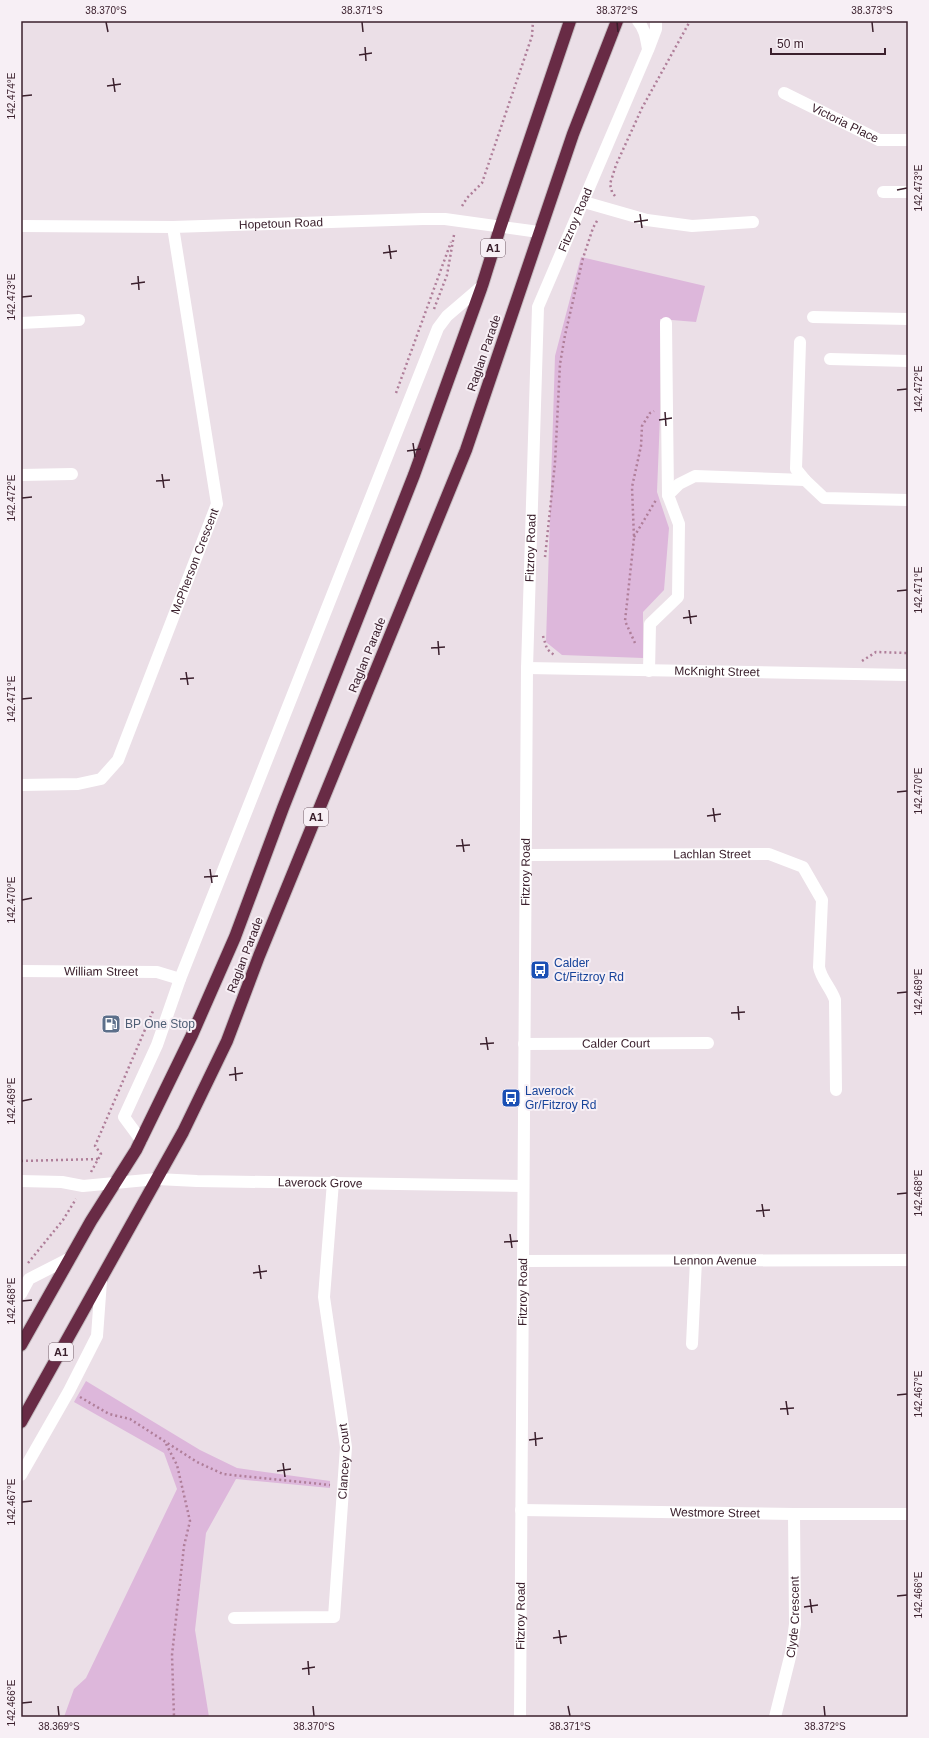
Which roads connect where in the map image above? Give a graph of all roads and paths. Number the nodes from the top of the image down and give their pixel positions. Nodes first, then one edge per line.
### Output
1 (533, 21) edge
2 (570, 21) edge
3 (617, 21) edge
4 (638, 21) edge
5 (656, 21) edge
6 (690, 21) edge
7 (648, 50) junction
8 (784, 93) dead end
9 (908, 140) edge
10 (883, 192) dead end
11 (908, 192) edge
12 (584, 202) junction
13 (462, 206) dead end
14 (611, 210) junction
15 (753, 222) dead end
16 (21, 226) edge
17 (173, 227) junction
18 (500, 228) junction
19 (539, 232) junction
20 (482, 286) junction
21 (813, 317) dead end
22 (908, 319) edge
23 (79, 320) dead end
24 (21, 323) edge
25 (666, 323) dead end
26 (800, 342) dead end
27 (830, 359) dead end
28 (908, 361) edge
29 (667, 405) junction
30 (72, 474) dead end
31 (21, 475) edge
32 (805, 480) junction
33 (668, 495) junction
34 (908, 500) edge
35 (634, 538) junction
36 (545, 564) dead end
37 (542, 633) dead end
38 (908, 652) edge
39 (561, 655) dead end
40 (649, 658) junction
41 (857, 664) dead end
42 (527, 668) junction
43 (649, 671) junction
44 (908, 676) edge
45 (21, 785) edge
46 (526, 855) junction
47 (21, 971) edge
48 (180, 979) junction
49 (708, 1043) dead end
50 (524, 1044) junction
51 (836, 1090) dead end
52 (141, 1140) junction
53 (99, 1159) dead end
54 (21, 1161) edge
55 (157, 1179) junction
56 (21, 1181) edge
57 (116, 1182) junction
58 (333, 1182) junction
59 (83, 1186) junction
60 (524, 1186) junction
61 (70, 1258) junction
62 (696, 1260) junction
63 (908, 1260) edge
64 (523, 1261) junction
65 (26, 1266) dead end
66 (101, 1281) junction
67 (21, 1294) edge
68 (692, 1344) dead end
69 (21, 1346) edge
70 (69, 1391) junction
71 (21, 1422) edge
72 (166, 1443) junction
73 (21, 1474) edge
74 (343, 1487) junction
75 (521, 1510) junction
76 (794, 1514) junction
77 (908, 1514) edge
78 (234, 1618) dead end
79 (174, 1717) edge
80 (520, 1717) edge
81 (775, 1717) edge

1 - 13 path
2 - 18 highway, Raglan Parade / A1
3 - 19 highway, Raglan Parade / A1
4 - 7 street
5 - 7 street, Fitzroy Road
6 - 14 path
7 - 12 street, Fitzroy Road
8 - 9 street, Victoria Place
10 - 11 street
12 - 14 street
12 - 42 street, Fitzroy Road
14 - 15 street
14 - 36 path
16 - 17 street, Hopetoun Road
17 - 18 street, Hopetoun Road
17 - 45 street, McPherson Crescent
18 - 19 street, Hopetoun Road
18 - 20 highway, Raglan Parade / A1
19 - 55 highway, Raglan Parade / A1
20 - 48 street
20 - 52 highway, Raglan Parade / A1
21 - 22 street
23 - 24 street
25 - 29 street
26 - 32 street
27 - 28 street
29 - 33 street
29 - 35 path
30 - 31 street
32 - 33 street
32 - 34 street
33 - 35 path
33 - 40 street
35 - 40 path
37 - 39 path
38 - 41 path
40 - 43 street
42 - 43 street, McKnight Street
42 - 46 street, Fitzroy Road
43 - 44 street, McKnight Street
46 - 50 street, Fitzroy Road
46 - 51 street, Lachlan Street
47 - 48 street, William Street
48 - 52 street
49 - 50 street, Calder Court
50 - 60 street, Fitzroy Road
52 - 57 highway, Raglan Parade / A1
53 - 54 path
55 - 57 street, Laverock Grove
55 - 58 street, Laverock Grove
55 - 66 highway, Raglan Parade / A1
56 - 59 street, Laverock Grove
57 - 59 street, Laverock Grove
57 - 61 highway, Raglan Parade / A1
58 - 60 street, Laverock Grove
58 - 74 street, Clancey Court
59 - 65 path
60 - 64 street, Fitzroy Road
61 - 67 street
61 - 69 highway, Raglan Parade / A1
62 - 63 street, Lennon Avenue
62 - 64 street, Lennon Avenue
62 - 68 street
64 - 75 street, Fitzroy Road
66 - 70 street, Raglan Parade
66 - 71 highway, Raglan Parade / A1
70 - 72 path
70 - 73 street, Raglan Parade
72 - 74 path
72 - 79 path
74 - 78 street, Clancey Court
75 - 76 street, Westmore Street
75 - 80 street, Fitzroy Road
76 - 77 street, Westmore Street
76 - 81 street, Clyde Crescent

